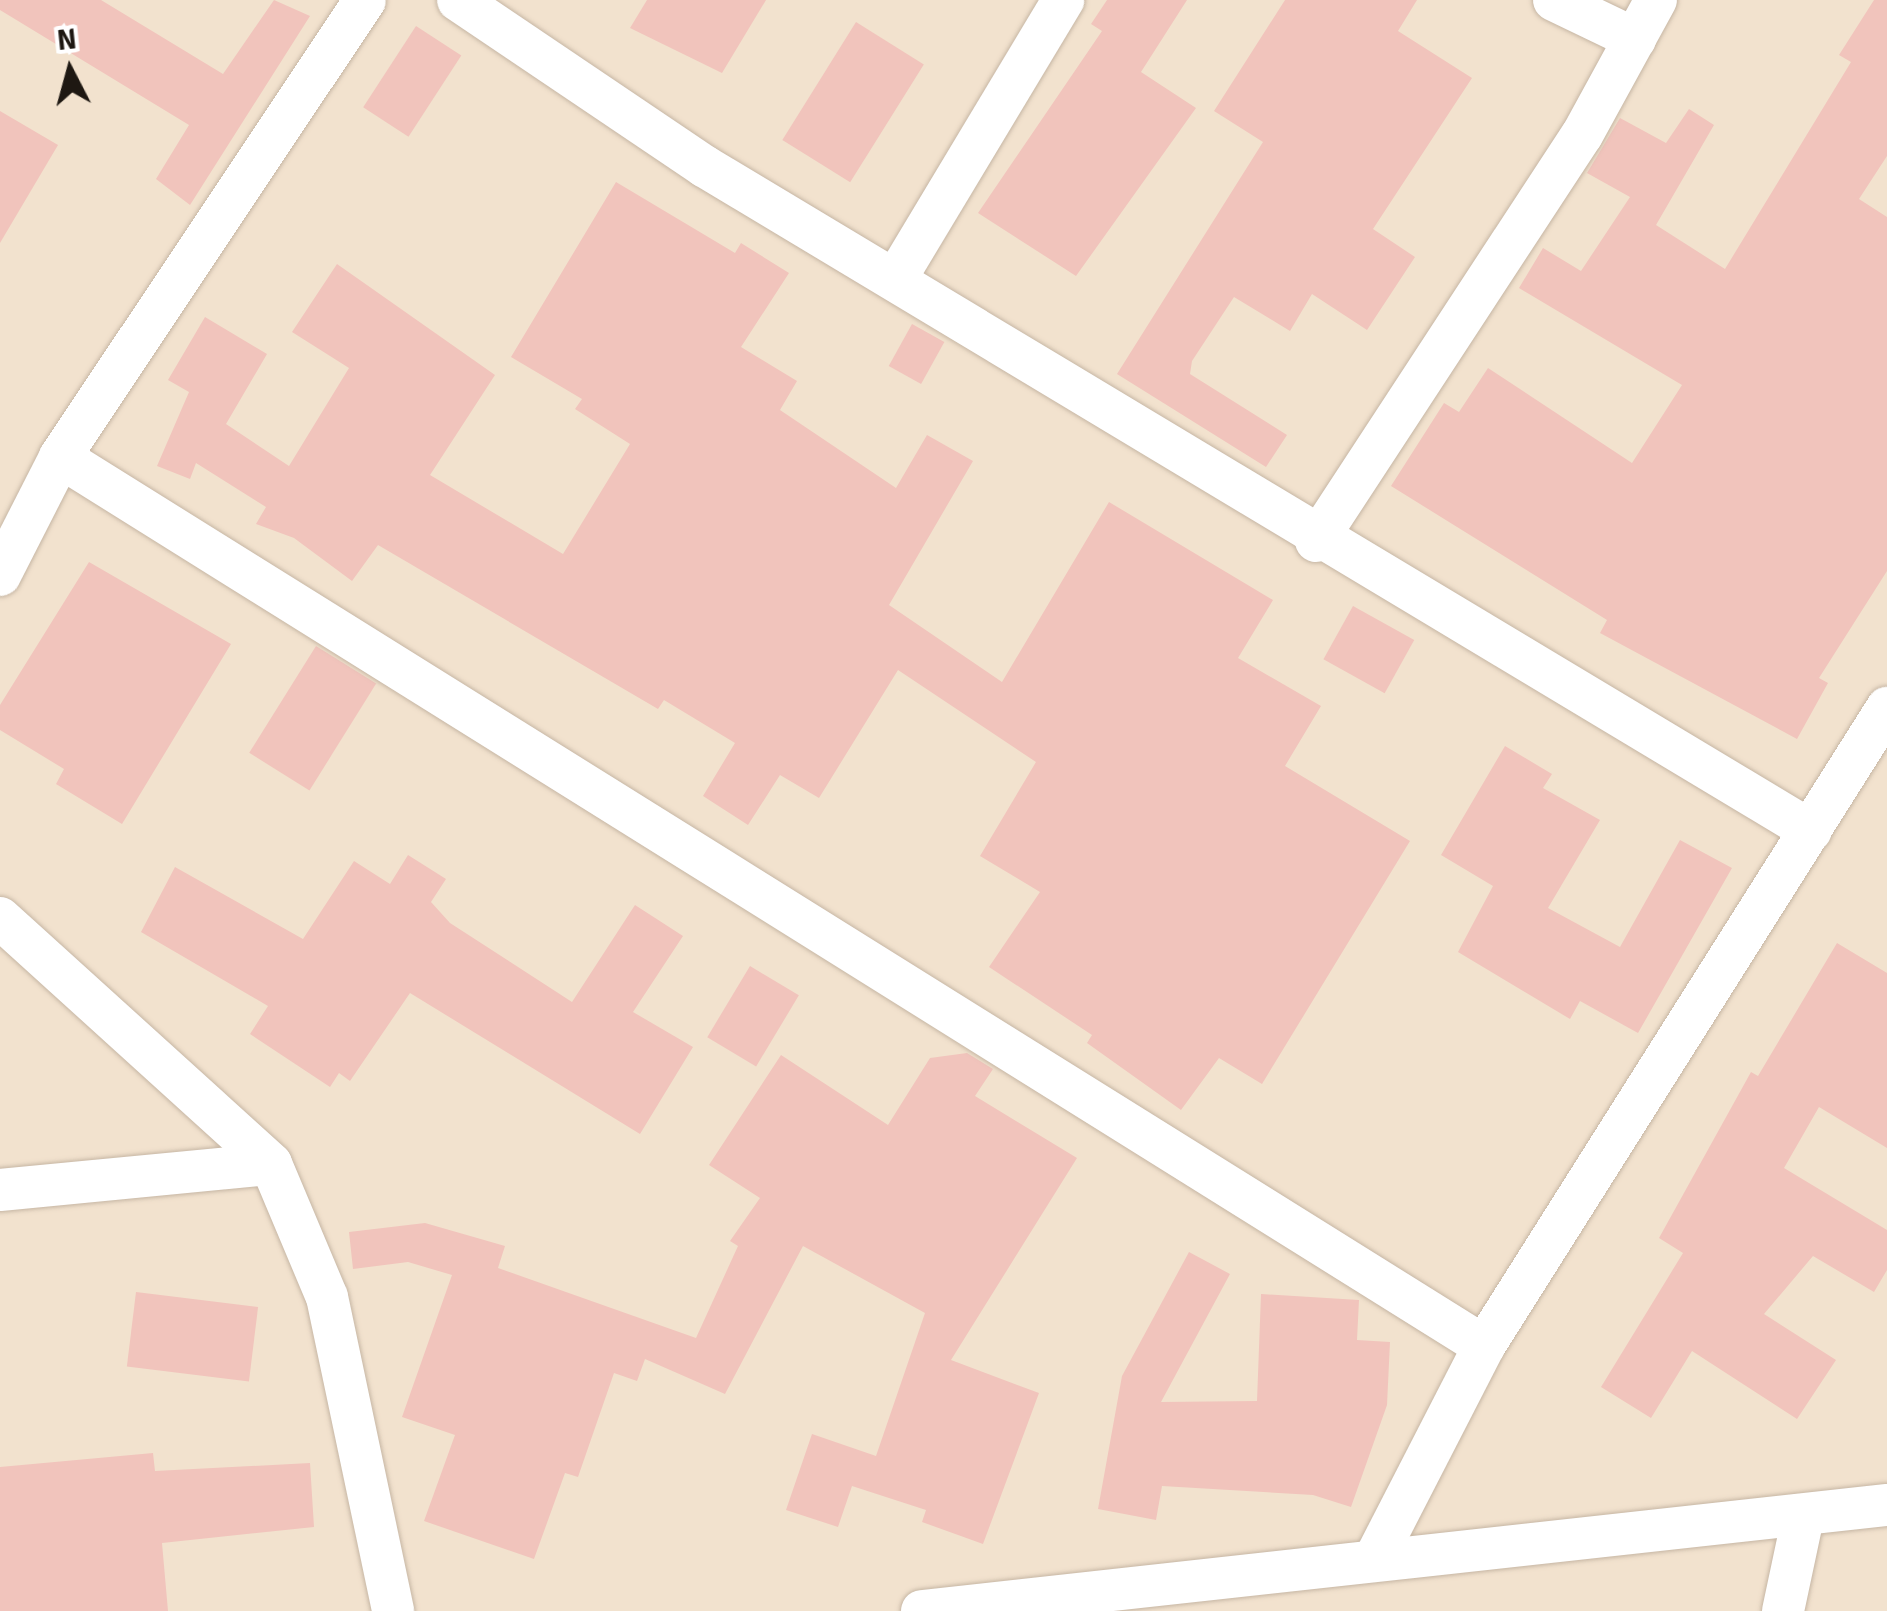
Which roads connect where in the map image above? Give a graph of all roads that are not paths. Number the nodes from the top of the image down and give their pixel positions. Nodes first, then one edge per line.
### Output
1 (365, 0) edge
2 (458, 0) edge
3 (1063, 0) edge
4 (1554, 0) edge
5 (1656, 0) edge
6 (1635, 38) junction
7 (898, 275) junction
8 (60, 457) junction
9 (1316, 541) junction
10 (0, 576) edge
11 (1887, 708) edge
12 (1812, 831) junction
13 (0, 918) edge
14 (271, 1164) junction
15 (0, 1190) edge
16 (1484, 1346) junction
17 (1887, 1505) edge
18 (1803, 1518) junction
19 (1377, 1554) junction
20 (394, 1611) edge
21 (922, 1611) edge
22 (1783, 1611) edge

1 - 8 street
2 - 7 street
3 - 7 street
4 - 6 street
5 - 6 street
6 - 9 street
7 - 9 street
8 - 10 street
8 - 16 street
9 - 12 street
11 - 12 street
12 - 16 street
13 - 14 street
14 - 15 street
14 - 20 street
16 - 19 street
17 - 18 street
18 - 19 street
18 - 22 street
19 - 21 street

